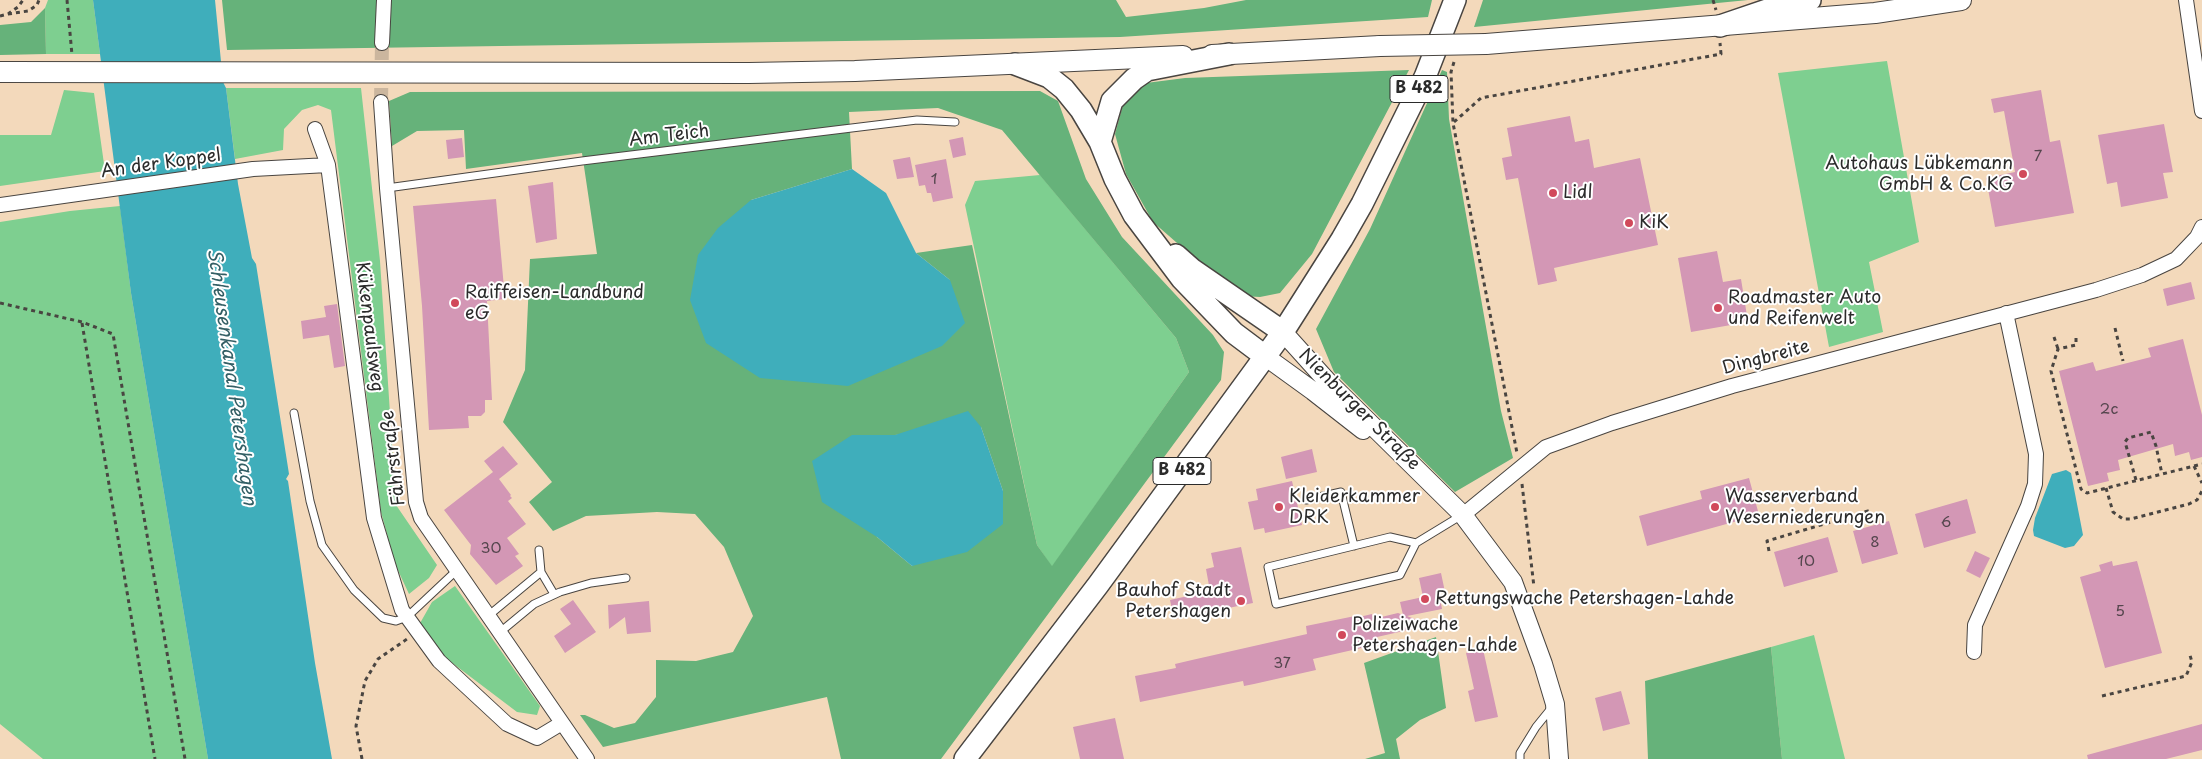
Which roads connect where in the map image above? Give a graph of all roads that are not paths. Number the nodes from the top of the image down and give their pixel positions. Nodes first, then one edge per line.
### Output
1 (384, 0) edge
2 (1455, 0) edge
3 (1810, 0) edge
4 (1961, 0) edge
5 (2186, 0) edge
6 (1720, 26) junction
7 (382, 42) tunnel mouth
8 (1229, 54) junction
9 (1015, 64) junction
10 (0, 72) edge
11 (381, 102) tunnel mouth
12 (2202, 111) edge
13 (955, 122) dead end
14 (315, 130) dead end
15 (1100, 142) junction
16 (328, 165) junction
17 (387, 188) junction
18 (0, 205) edge
19 (1134, 215) junction
20 (2202, 227) edge
21 (2006, 313) junction
22 (1283, 332) junction
23 (1266, 357) junction
24 (294, 413) dead end
25 (1435, 487) junction
26 (1306, 500) dead end
27 (1463, 515) junction
28 (1416, 543) junction
29 (1354, 546) junction
30 (539, 550) dead end
31 (457, 570) junction
32 (541, 572) junction
33 (626, 578) dead end
34 (554, 594) junction
35 (488, 616) junction
36 (407, 617) junction
37 (499, 632) junction
38 (1974, 652) dead end
39 (1555, 704) junction
40 (562, 723) junction
41 (587, 759) edge
42 (965, 759) edge
43 (1520, 759) edge
44 (1559, 759) edge

1 - 7 street
2 - 22 main road, B 482
3 - 6 main road
4 - 6 main road
5 - 12 street
6 - 8 main road, bridge
8 - 9 main road
8 - 15 main road
9 - 10 main road
9 - 15 main road
11 - 17 street, Fährstraße
13 - 17 lane, Am Teich
14 - 16 street, Kükenpaulsweg
15 - 19 main road
16 - 18 street, An der Koppel
16 - 36 street, Kükenpaulsweg
17 - 31 street, Fährstraße
19 - 22 main road
19 - 23 main road
20 - 21 street, Dingbreite
21 - 27 street, Dingbreite
21 - 38 street
22 - 23 main road, B 482
22 - 25 street, Nienburger Straße
23 - 25 street, Nienburger Straße
23 - 42 main road, B 482
24 - 36 lane
25 - 27 street, Nienburger Straße
26 - 29 lane
27 - 28 lane
27 - 39 street, Nienburger Straße
28 - 29 lane
28 - 29 lane
30 - 32 lane
31 - 35 street, Fährstraße
31 - 36 lane
32 - 34 lane
32 - 35 lane
33 - 34 lane
34 - 37 lane
35 - 37 street, Fährstraße
36 - 40 street, Kükenpaulsweg
37 - 40 street, Fährstraße
39 - 43 lane
39 - 44 street, Nienburger Straße
40 - 41 street, Fährstraße

